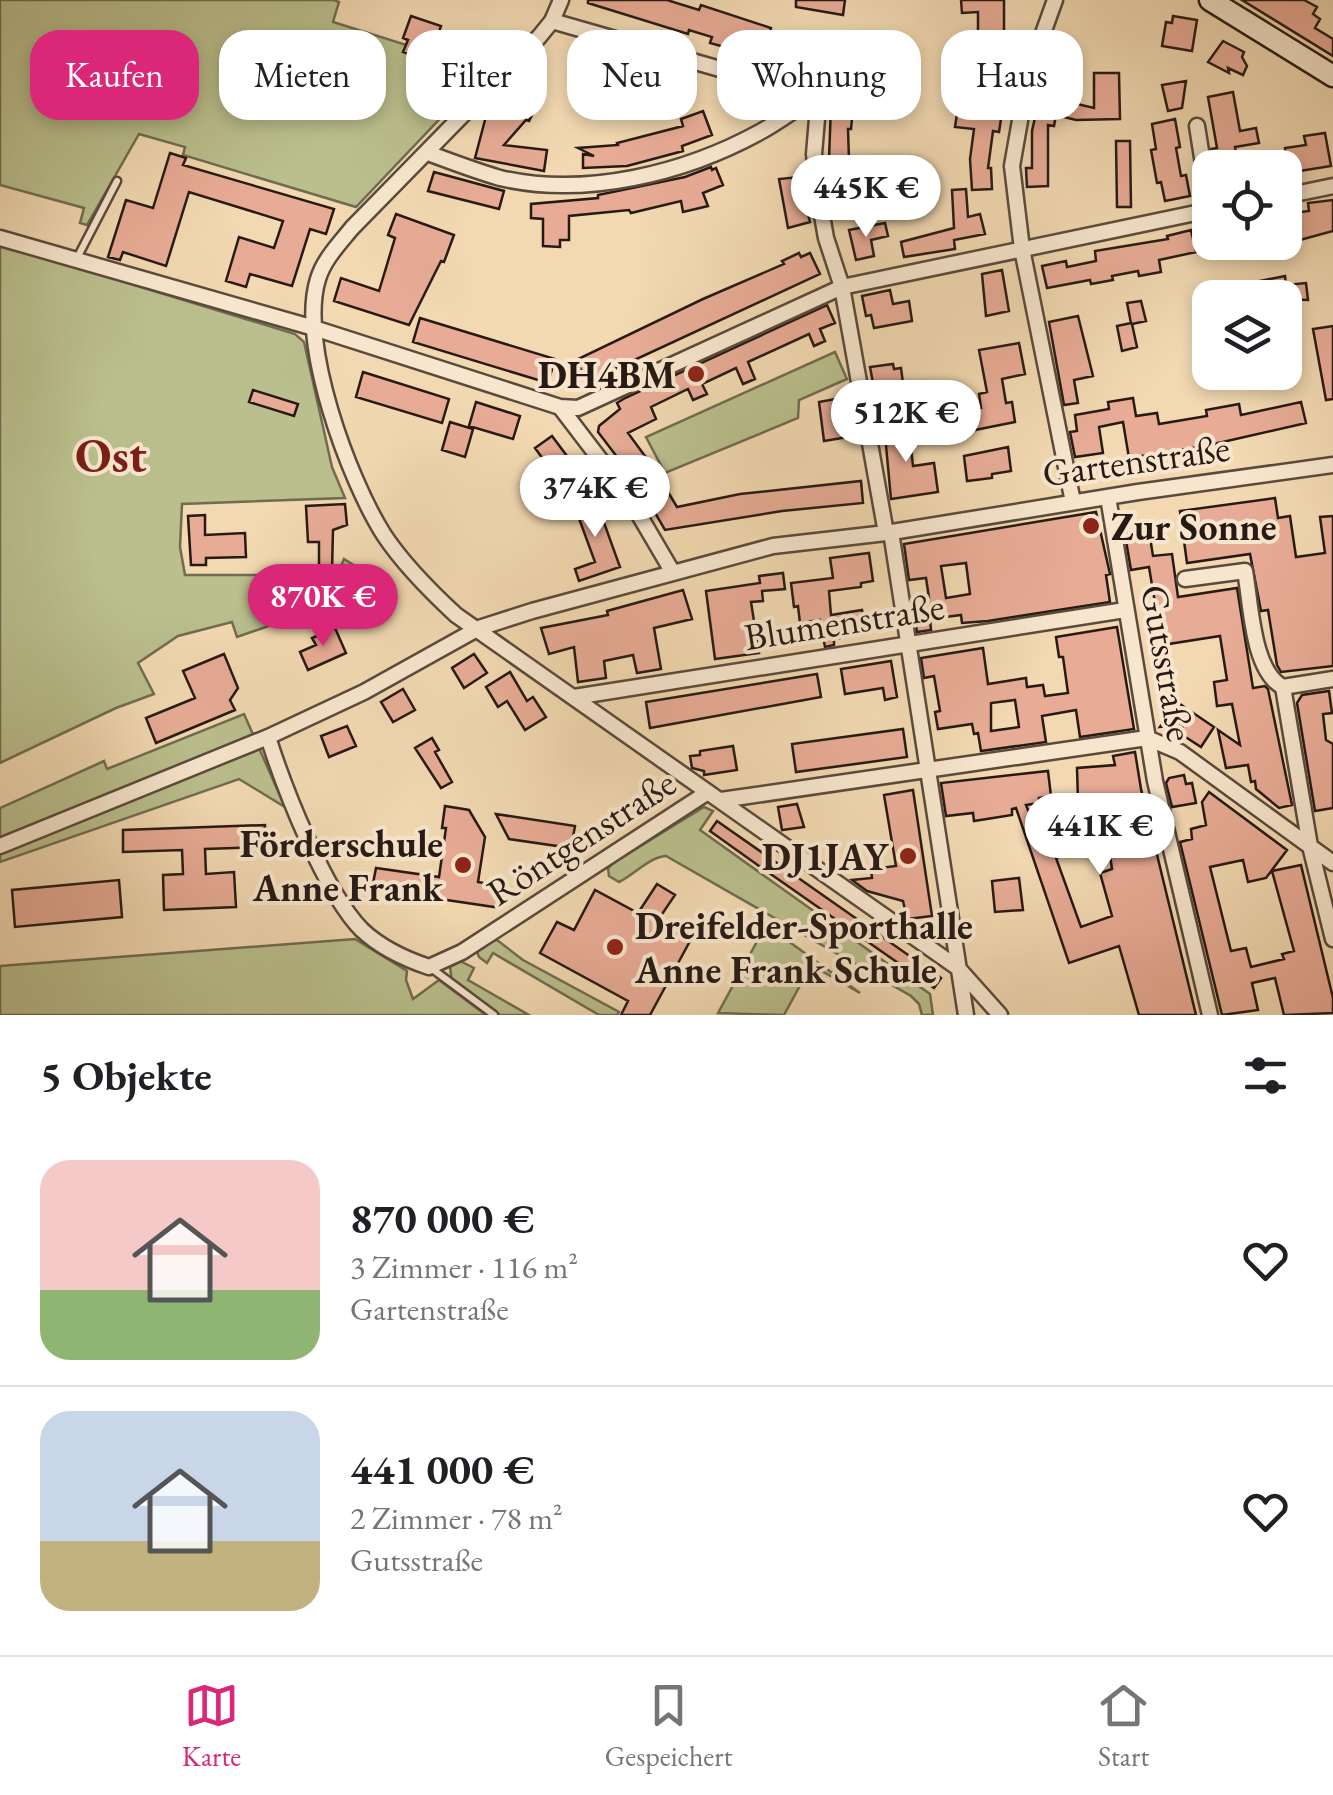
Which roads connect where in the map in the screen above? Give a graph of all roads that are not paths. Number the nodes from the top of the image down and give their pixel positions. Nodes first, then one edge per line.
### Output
1 (561, 0) edge
2 (1054, 0) edge
3 (1219, 3) edge
4 (552, 21) junction
5 (717, 68) edge
6 (1333, 76) edge
7 (780, 120) edge
8 (816, 120) edge
9 (1196, 126) dead end
10 (1200, 150) edge
11 (428, 153) junction
12 (117, 181) dead end
13 (1333, 186) edge
14 (1302, 192) edge
15 (1192, 213) edge
16 (0, 238) edge
17 (1022, 248) junction
18 (76, 260) junction
19 (842, 287) junction
20 (314, 328) junction
21 (560, 407) junction
22 (1333, 465) edge
23 (1108, 496) junction
24 (1073, 502) junction
25 (888, 532) junction
26 (672, 571) junction
27 (1185, 579) dead end
28 (1125, 610) junction
29 (479, 628) junction
30 (907, 643) junction
31 (1333, 679) edge
32 (1283, 687) junction
33 (574, 697) junction
34 (268, 737) junction
35 (1147, 738) junction
36 (929, 770) junction
37 (715, 796) junction
38 (0, 846) edge
39 (1310, 846) junction
40 (1333, 863) edge
41 (1333, 940) edge
42 (429, 967) junction
43 (958, 968) junction
44 (494, 1015) edge
45 (966, 1015) edge
46 (1000, 1015) edge
47 (1210, 1015) edge

1 - 4 street
2 - 17 street
3 - 6 main road
4 - 5 street
4 - 11 street, Röntgenstraße
7 - 11 street
8 - 19 street
9 - 10 street
11 - 20 street, Röntgenstraße
12 - 18 lane
13 - 14 street
15 - 17 street
16 - 18 street
17 - 19 street
17 - 24 street
18 - 20 street
19 - 21 street
19 - 25 street
20 - 21 street
20 - 29 street, Röntgenstraße
21 - 26 street
22 - 23 street, Gartenstraße
23 - 24 street, Gartenstraße
23 - 28 street, Gutsstraße
24 - 25 street, Gartenstraße
25 - 26 street, Gartenstraße
25 - 30 street
26 - 29 street, Gartenstraße
27 - 32 street
28 - 30 street, Blumenstraße
28 - 35 street, Gutsstraße
29 - 33 street, Röntgenstraße
29 - 34 street, Gartenstraße
30 - 33 street, Blumenstraße
30 - 36 street
31 - 32 street
32 - 39 street
33 - 37 street, Röntgenstraße
34 - 38 street, Gartenstraße
34 - 42 street
35 - 36 street
35 - 39 street
35 - 47 street, Gutsstraße
36 - 37 street
36 - 43 street
37 - 42 street, Röntgenstraße
37 - 43 street, Röntgenstraße
39 - 40 street
39 - 41 street
42 - 44 lane
43 - 45 street
43 - 46 street, Röntgenstraße

